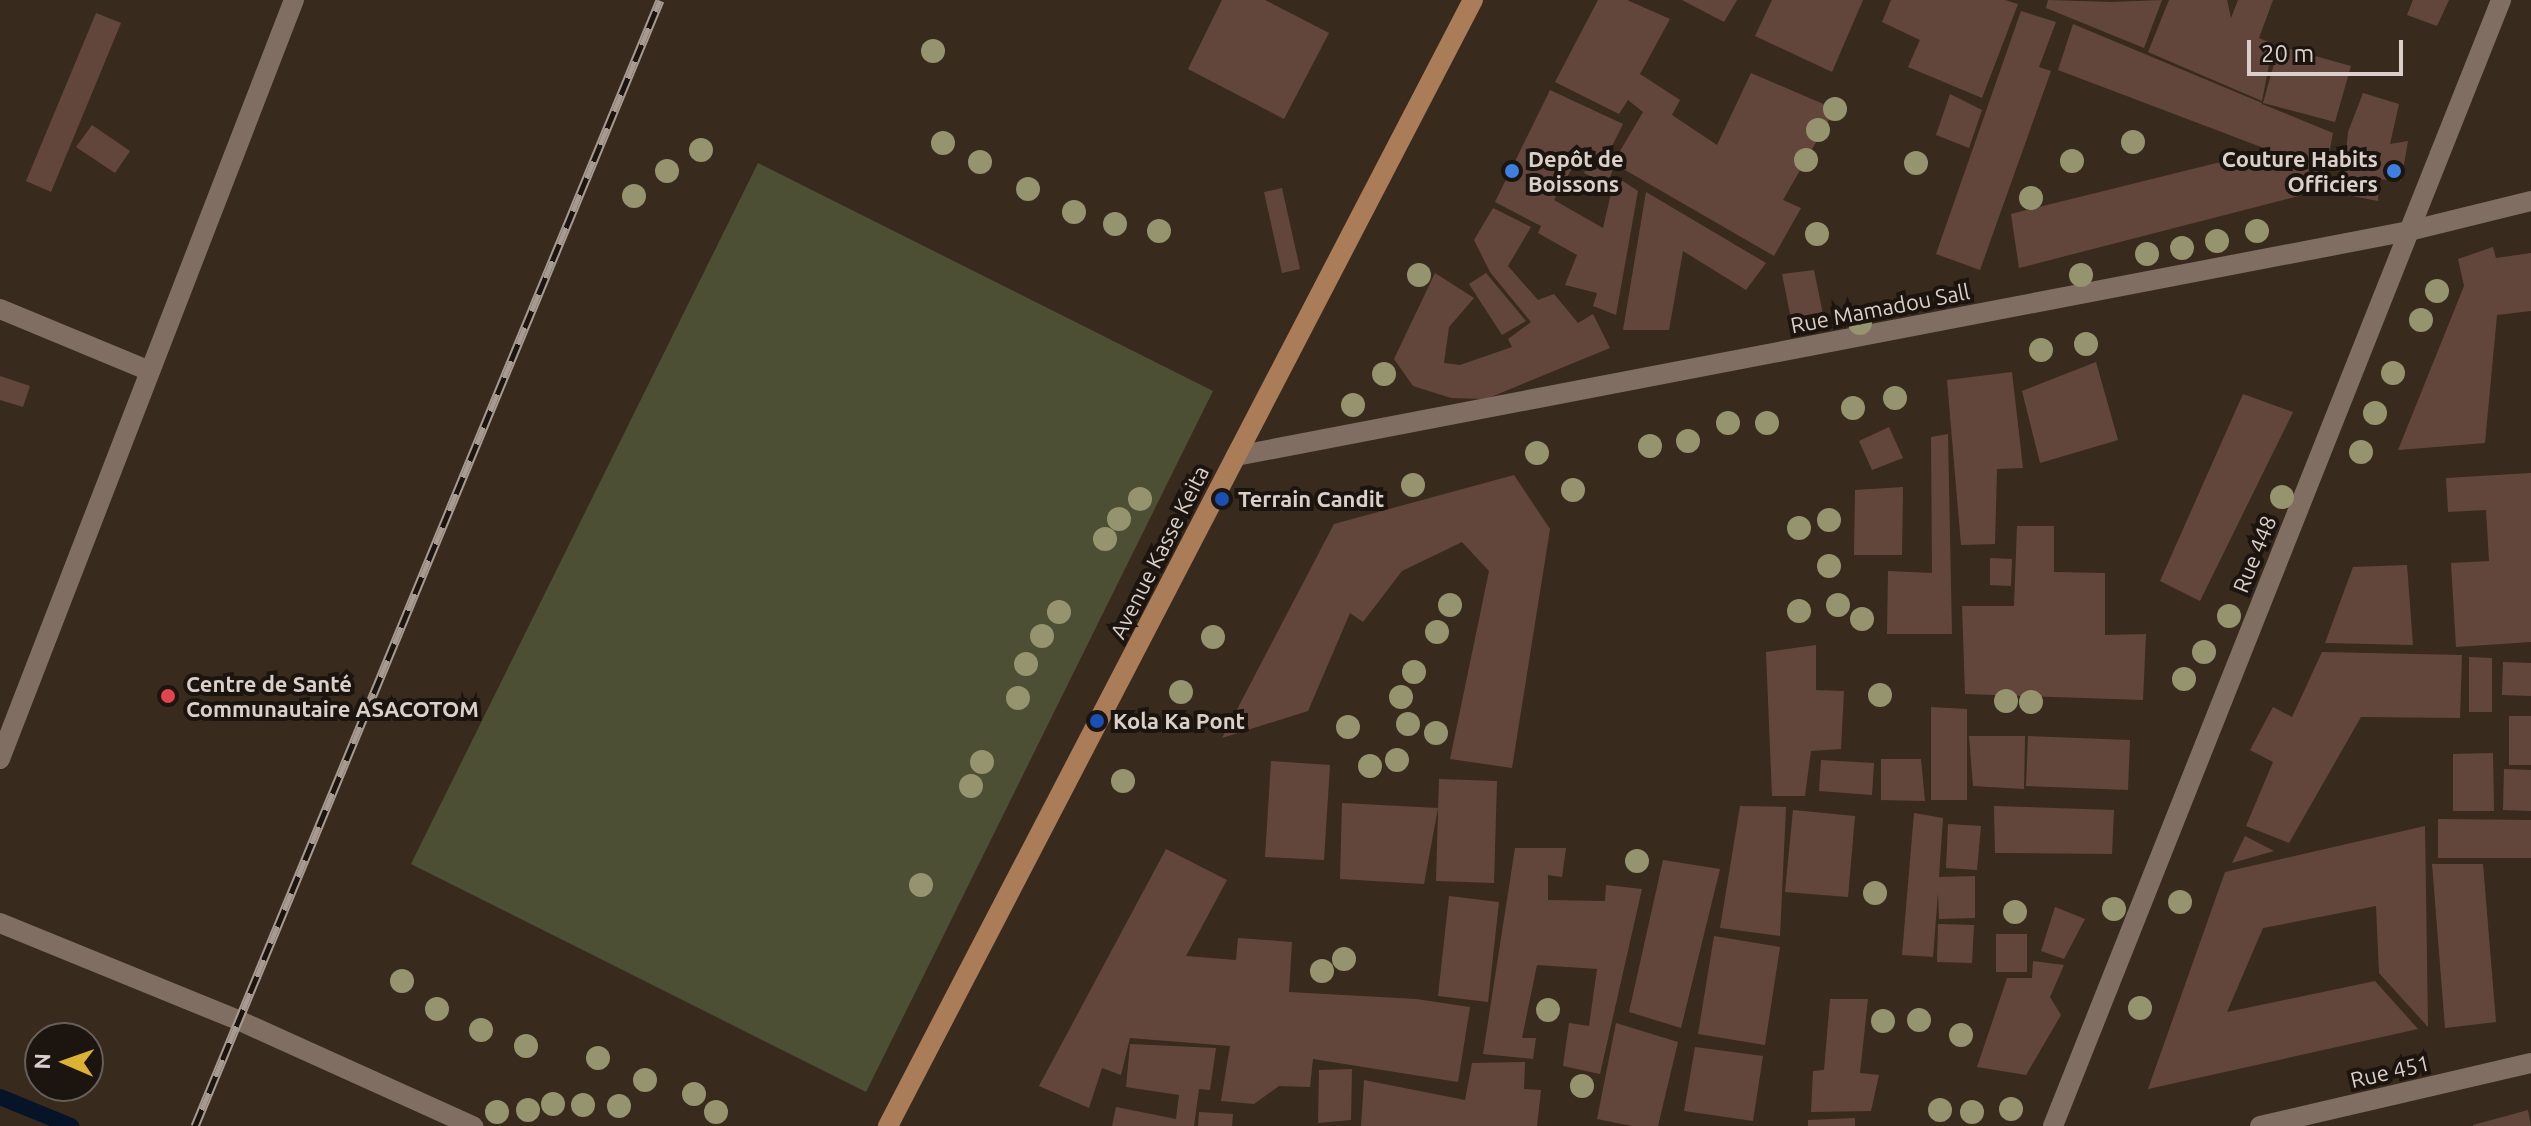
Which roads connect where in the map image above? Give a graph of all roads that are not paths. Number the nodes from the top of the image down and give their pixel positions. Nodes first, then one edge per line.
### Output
1 (294, 0) edge
2 (1473, 0) edge
3 (2501, 0) edge
4 (2531, 201) edge
5 (2409, 231) junction
6 (0, 309) edge
7 (150, 371) junction
8 (1236, 456) junction
9 (0, 759) edge
10 (0, 923) edge
11 (2531, 1063) edge
12 (473, 1126) edge
13 (888, 1126) edge
14 (2053, 1126) edge
15 (2260, 1126) edge

1 - 7 street
2 - 8 main road, Avenue Kasse Keita
3 - 5 street, Rue 448
4 - 5 street, Rue Mamadou Sall
5 - 8 street, Rue Mamadou Sall
5 - 14 street, Rue 448
6 - 7 street
7 - 9 street
8 - 13 main road, Avenue Kasse Keita
10 - 12 street
11 - 15 street, Rue 451

